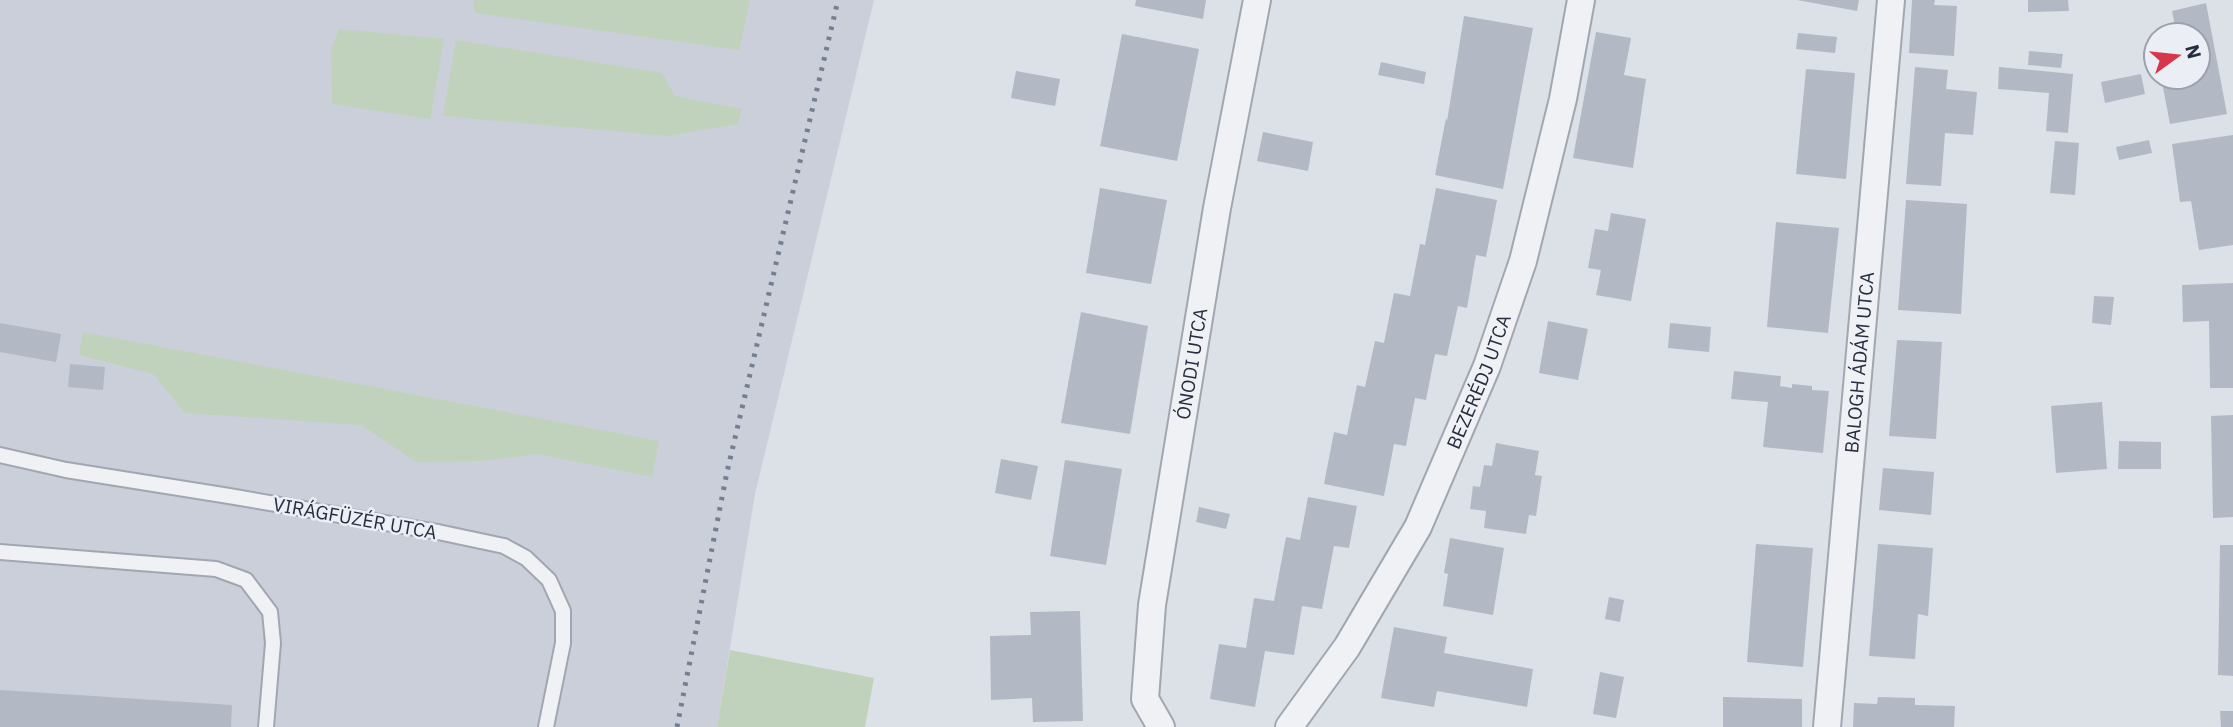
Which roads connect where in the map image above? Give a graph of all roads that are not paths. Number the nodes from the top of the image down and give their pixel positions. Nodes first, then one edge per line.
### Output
1 (1257, 0) edge
2 (1581, 0) edge
3 (1891, 0) edge
4 (0, 455) edge
5 (0, 552) edge
6 (266, 727) edge
7 (546, 727) edge
8 (1161, 727) edge
9 (1290, 727) edge
10 (1827, 727) edge

1 - 8 street, ÓNODI UTCA
2 - 9 street, BEZERÉDJ UTCA
3 - 10 street, BALOGH ÁDÁM UTCA
4 - 7 lane, VIRÁGFÜZÉR UTCA
5 - 6 lane

